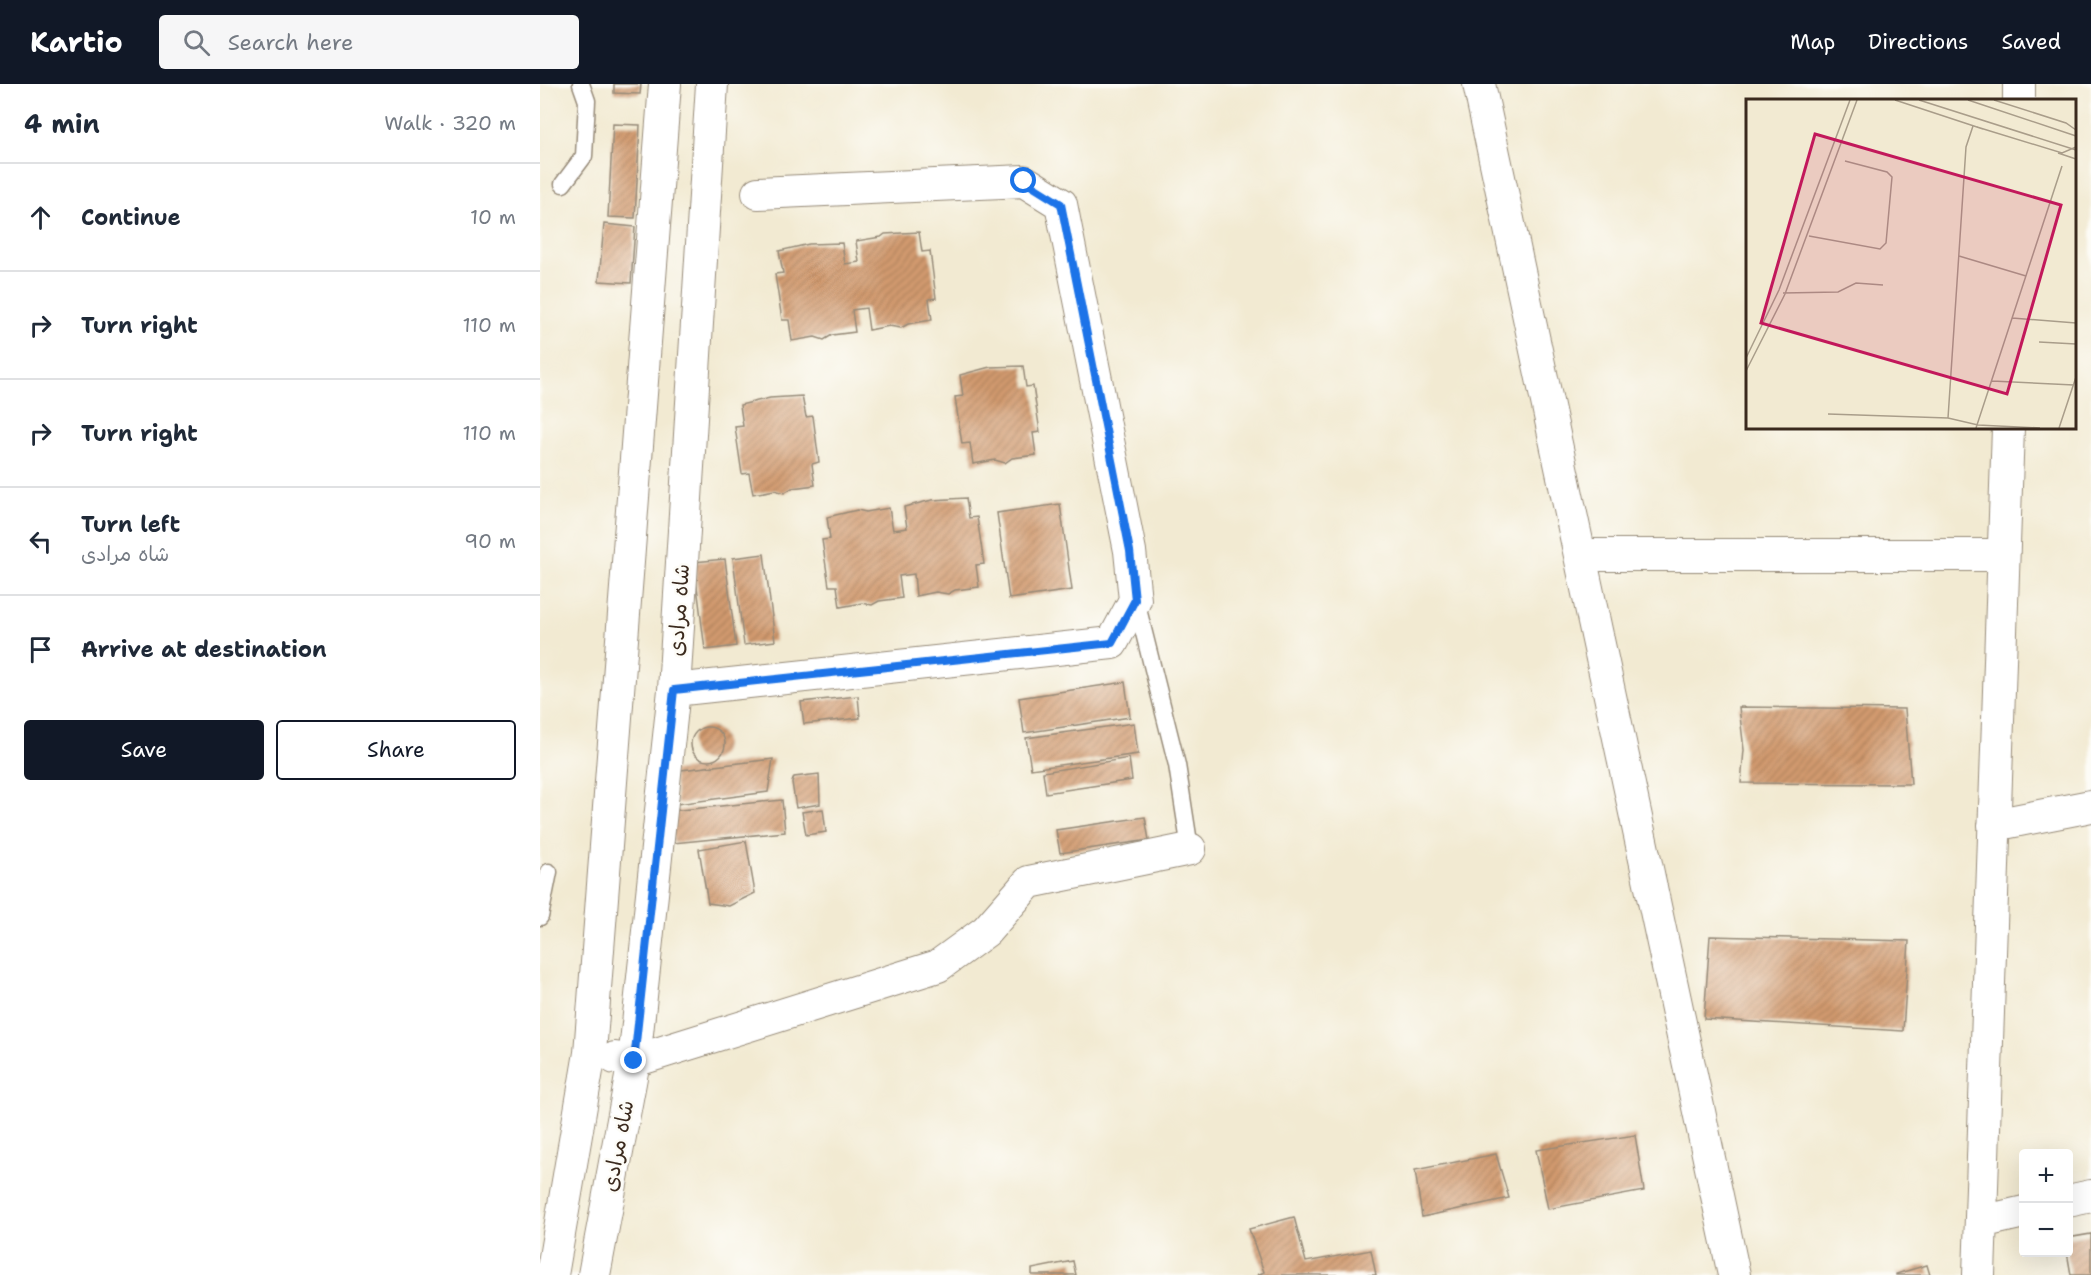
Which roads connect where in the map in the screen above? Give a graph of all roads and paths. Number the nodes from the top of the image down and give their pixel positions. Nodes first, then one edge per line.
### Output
1 (581, 84) edge
2 (665, 84) edge
3 (712, 84) edge
4 (1479, 84) edge
5 (562, 184) dead end
6 (758, 194) dead end
7 (2008, 429) edge
8 (1581, 555) junction
9 (2003, 555) junction
10 (1135, 600) junction
11 (674, 690) junction
12 (2091, 806) edge
13 (1994, 825) junction
14 (1190, 849) joint
15 (549, 872) dead end
16 (540, 917) edge
17 (590, 1053) junction
18 (634, 1061) junction
19 (2091, 1196) edge
20 (2073, 1200) edge
21 (2019, 1213) edge
22 (1981, 1222) junction
23 (554, 1262) edge
24 (596, 1265) edge
25 (1734, 1275) edge
26 (1979, 1275) edge

1 - 5 lane
2 - 17 street, شاه مرادی
3 - 11 street, شاه مرادی
4 - 8 street
6 - 10 street
7 - 9 street
8 - 9 street
8 - 25 street
9 - 13 street
10 - 11 street
10 - 14 lane
11 - 18 street, شاه مرادی
12 - 13 street
13 - 22 street
14 - 18 street
15 - 16 lane
17 - 18 street
17 - 23 street, شاه مرادی
18 - 24 street, شاه مرادی
19 - 20 street
21 - 22 street
22 - 26 street
23 - 24 street

